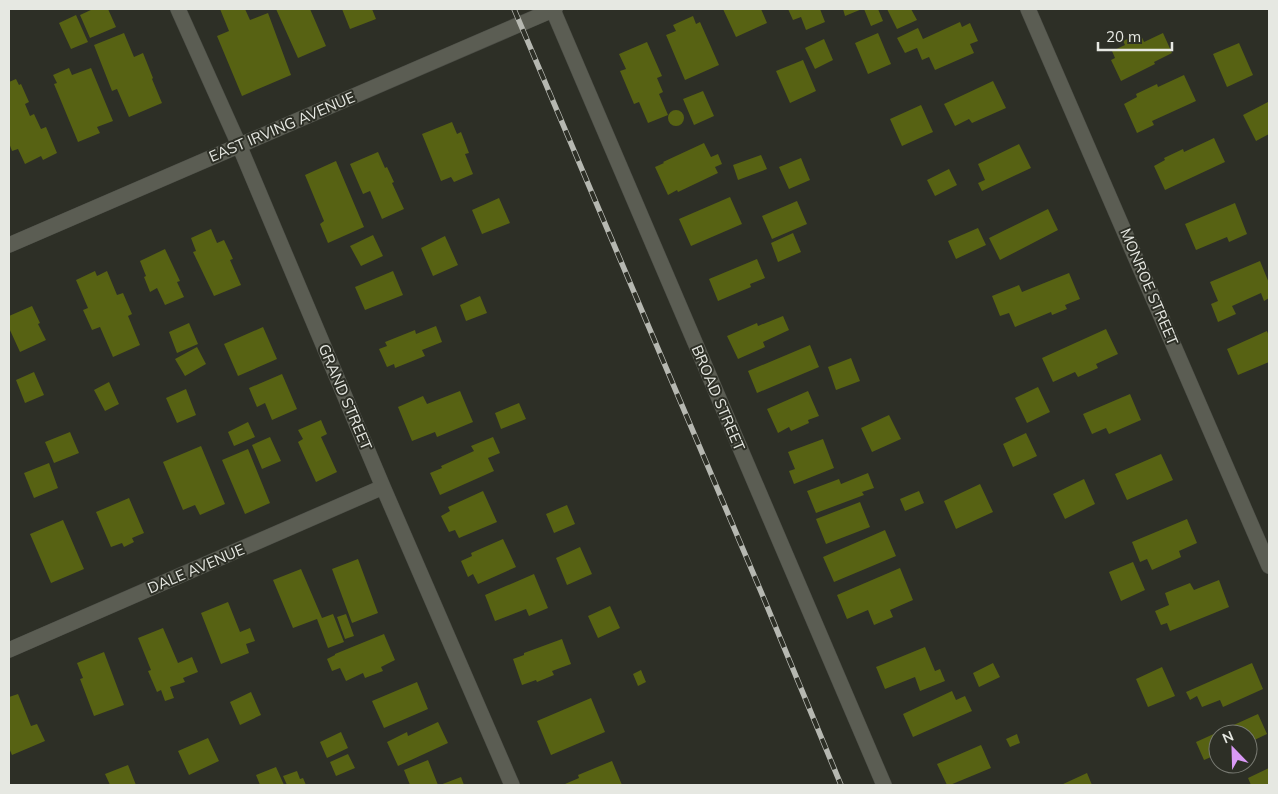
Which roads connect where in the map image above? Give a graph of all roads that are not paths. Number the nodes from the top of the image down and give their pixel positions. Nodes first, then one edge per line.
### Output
1 (178, 9) edge
2 (554, 9) edge
3 (1028, 9) edge
4 (239, 145) junction
5 (9, 246) edge
6 (383, 488) junction
7 (1269, 566) edge
8 (9, 650) edge
9 (512, 785) edge
10 (884, 785) edge

1 - 4 street, GRAND STREET
2 - 4 street, EAST IRVING AVENUE
2 - 10 street, BROAD STREET
3 - 7 street, MONROE STREET
4 - 5 street, EAST IRVING AVENUE
4 - 6 street, GRAND STREET
6 - 8 street, DALE AVENUE
6 - 9 street, GRAND STREET

